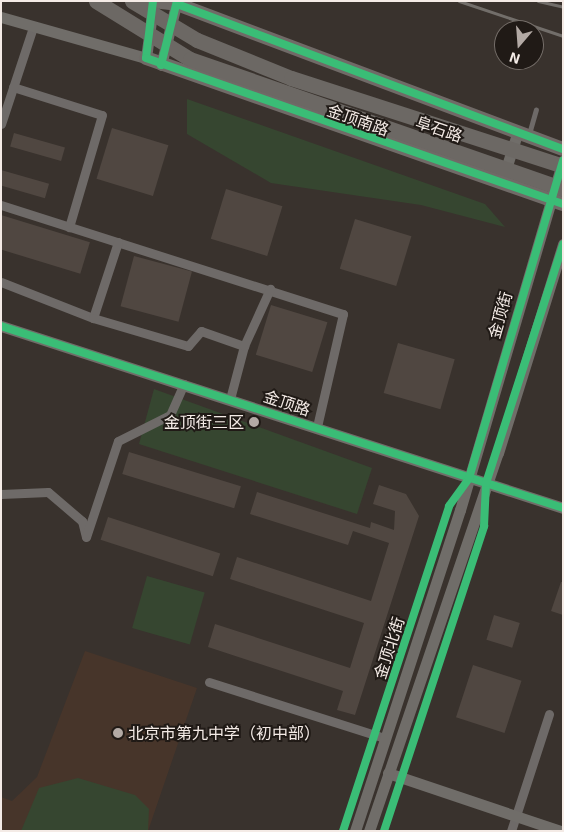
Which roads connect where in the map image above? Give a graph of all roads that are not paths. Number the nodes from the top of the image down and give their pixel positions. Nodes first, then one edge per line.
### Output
1 (96, 1) edge
2 (132, 1) edge
3 (138, 1) edge
4 (154, 1) edge
5 (177, 3) edge
6 (1, 17) edge
7 (33, 27) junction
8 (146, 58) junction
9 (161, 65) junction
10 (13, 88) junction
11 (536, 110) dead end
12 (1, 124) edge
13 (522, 136) junction
14 (563, 149) edge
15 (563, 161) edge
16 (563, 166) edge
17 (501, 184) junction
18 (563, 189) edge
19 (556, 202) edge
20 (1, 206) edge
21 (69, 226) junction
22 (118, 242) junction
23 (563, 244) edge
24 (1, 282) edge
25 (270, 289) junction
26 (92, 318) junction
27 (1, 326) edge
28 (244, 346) junction
29 (184, 384) junction
30 (230, 399) junction
31 (317, 427) junction
32 (469, 478) junction
33 (486, 483) junction
34 (1, 494) edge
35 (563, 508) edge
36 (209, 682) dead end
37 (549, 714) dead end
38 (385, 738) junction
39 (388, 773) junction
40 (516, 815) junction
41 (355, 831) edge
42 (369, 831) edge
43 (511, 831) edge
44 (560, 831) edge

1 - 18 highway, 阜石路, bridge
2 - 16 highway, 阜石路, bridge
3 - 4 main road
4 - 5 main road
4 - 8 main road
5 - 9 main road
5 - 13 main road
6 - 7 main road
7 - 8 main road
7 - 10 street
8 - 9 main road, 金顶南路
9 - 17 main road, 金顶南路
10 - 12 street
10 - 21 street
11 - 13 lane
13 - 14 main road
13 - 17 main road
15 - 19 main road, 金顶街
17 - 19 main road, 金顶南路
19 - 32 main road, 金顶街
20 - 21 street
21 - 22 street
22 - 25 street
22 - 26 street
23 - 33 main road
24 - 26 street
25 - 28 street
25 - 31 street
26 - 28 street
27 - 29 main road, 金顶路
28 - 30 street
29 - 30 main road, 金顶路
29 - 34 street
30 - 31 main road, 金顶路
31 - 32 main road, 金顶路
32 - 33 main road, 金顶路
32 - 38 main road, 金顶街
33 - 35 main road, 金顶路
33 - 39 main road
36 - 38 street
37 - 40 street
38 - 41 main road, 金顶街
39 - 40 main road
39 - 42 main road
40 - 43 street
40 - 44 main road

